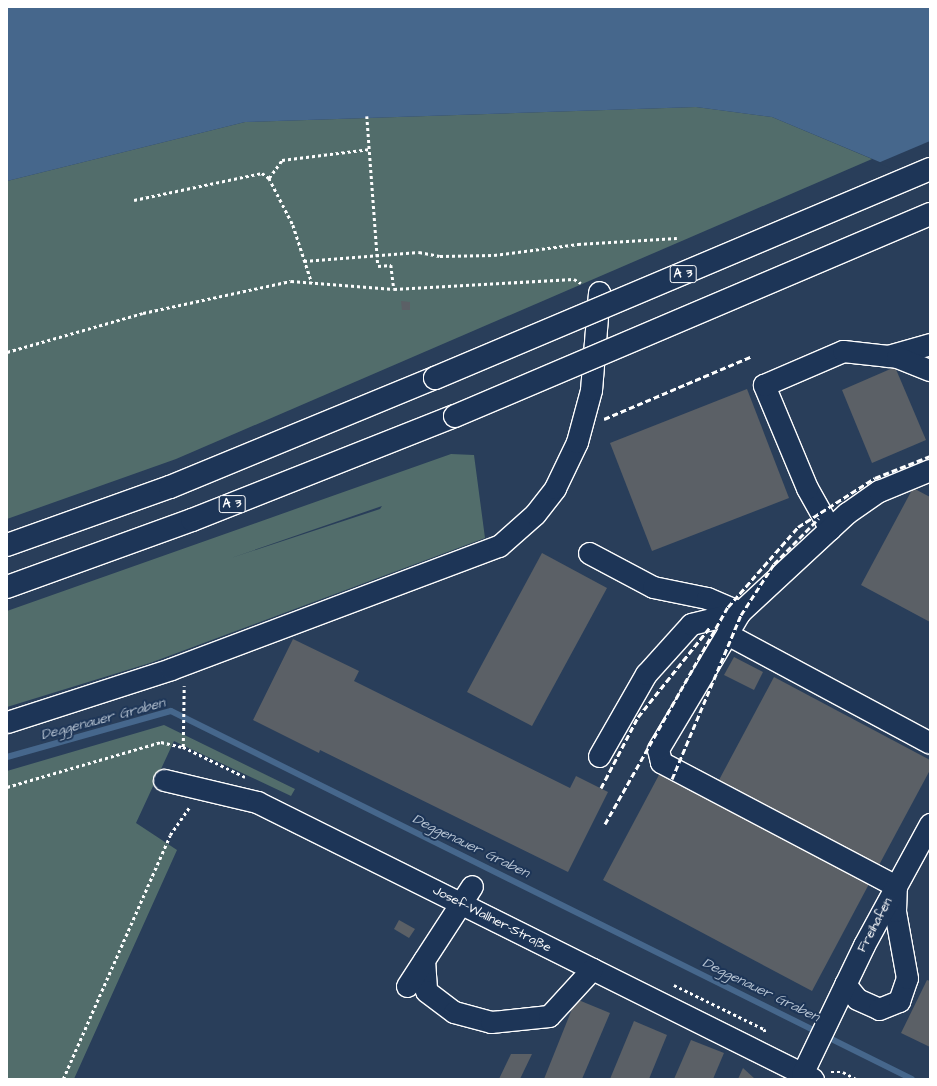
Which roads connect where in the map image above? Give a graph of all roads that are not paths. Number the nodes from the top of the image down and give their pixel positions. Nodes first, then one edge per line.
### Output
1 (930, 169) edge
2 (930, 214) edge
3 (599, 292) road end
4 (930, 344) edge
5 (888, 356) junction
6 (930, 370) edge
7 (930, 470) edge
8 (830, 529) junction
9 (7, 544) edge
10 (589, 553) dead end
11 (7, 587) edge
12 (740, 612) junction
13 (727, 634) junction
14 (7, 722) edge
15 (930, 743) edge
16 (599, 756) dead end
17 (164, 780) dead end
18 (930, 824) edge
19 (472, 886) dead end
20 (896, 886) junction
21 (460, 904) junction
22 (424, 960) junction
23 (592, 969) junction
24 (845, 984) junction
25 (408, 986) dead end
26 (807, 1076) edge

1 - 9 highway, A 3, bridge
2 - 11 highway, A 3, bridge
3 - 14 street
4 - 5 street
5 - 6 street
5 - 8 street
7 - 8 street
8 - 12 street
10 - 12 street
12 - 13 street
12 - 16 street
13 - 15 street
13 - 20 street
17 - 21 street, Josef-Wallner-Straße
18 - 20 street, Freihafen
19 - 21 street
20 - 24 street, Freihafen
20 - 24 street
21 - 22 street
21 - 23 street, Josef-Wallner-Straße
22 - 23 street
22 - 25 street
23 - 26 street, Josef-Wallner-Straße
24 - 26 street, Freihafen

